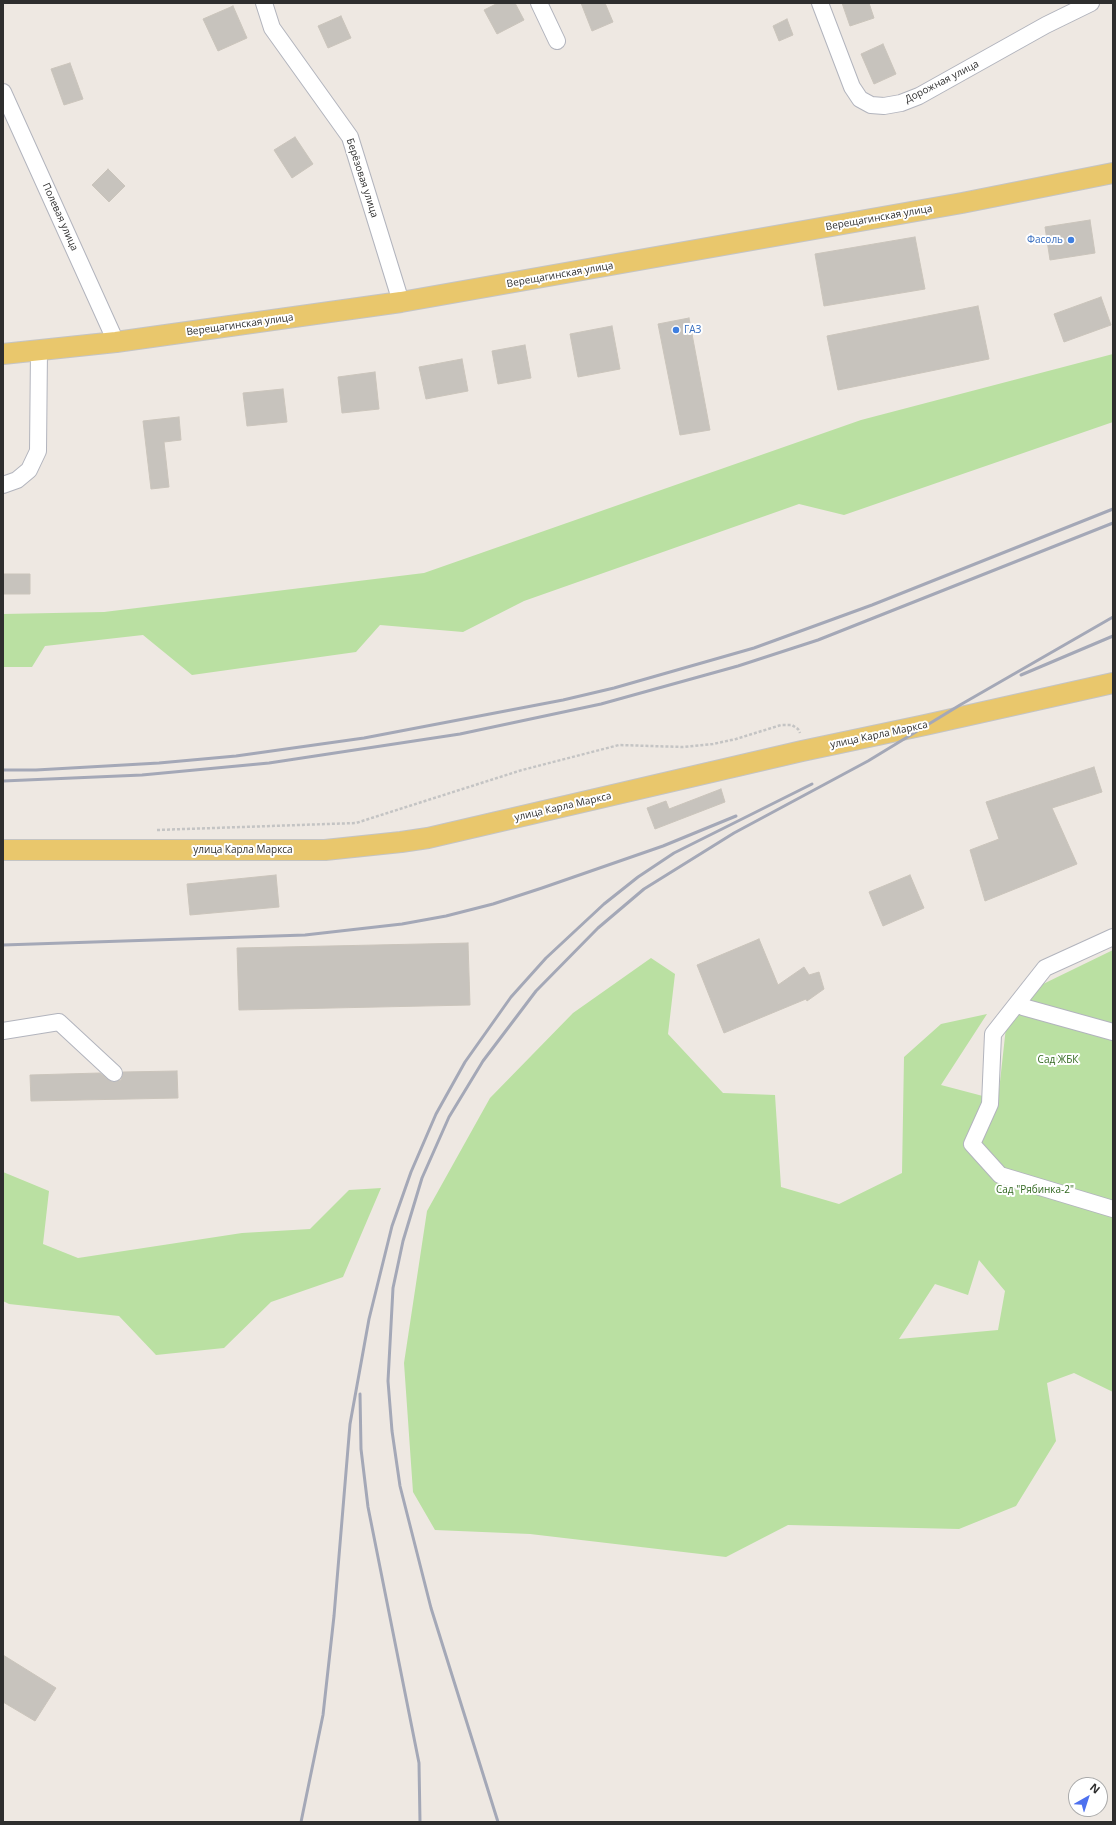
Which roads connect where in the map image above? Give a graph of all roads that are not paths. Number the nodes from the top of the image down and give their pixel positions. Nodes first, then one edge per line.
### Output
1 (264, 3) edge
2 (539, 3) edge
3 (820, 3) edge
4 (1091, 3) edge
5 (557, 41) dead end
6 (4, 96) edge
7 (1113, 173) edge
8 (400, 302) junction
9 (116, 342) junction
10 (39, 350) junction
11 (3, 354) edge
12 (3, 485) edge
13 (1113, 683) edge
14 (3, 850) edge
15 (1113, 937) edge
16 (1023, 1007) dead end
17 (3, 1031) edge
18 (1113, 1032) edge
19 (114, 1073) dead end
20 (1113, 1209) edge

1 - 8 street, Берёзовая улица
2 - 5 street
3 - 4 street, Дорожная улица
6 - 9 street, Полевая улица
7 - 8 main road, Верещагинская улица
8 - 9 main road, Верещагинская улица
9 - 10 main road, Верещагинская улица
10 - 11 main road, Верещагинская улица
10 - 12 street
13 - 14 main road, улица Карла Маркса
15 - 20 street
16 - 18 street
17 - 19 street

